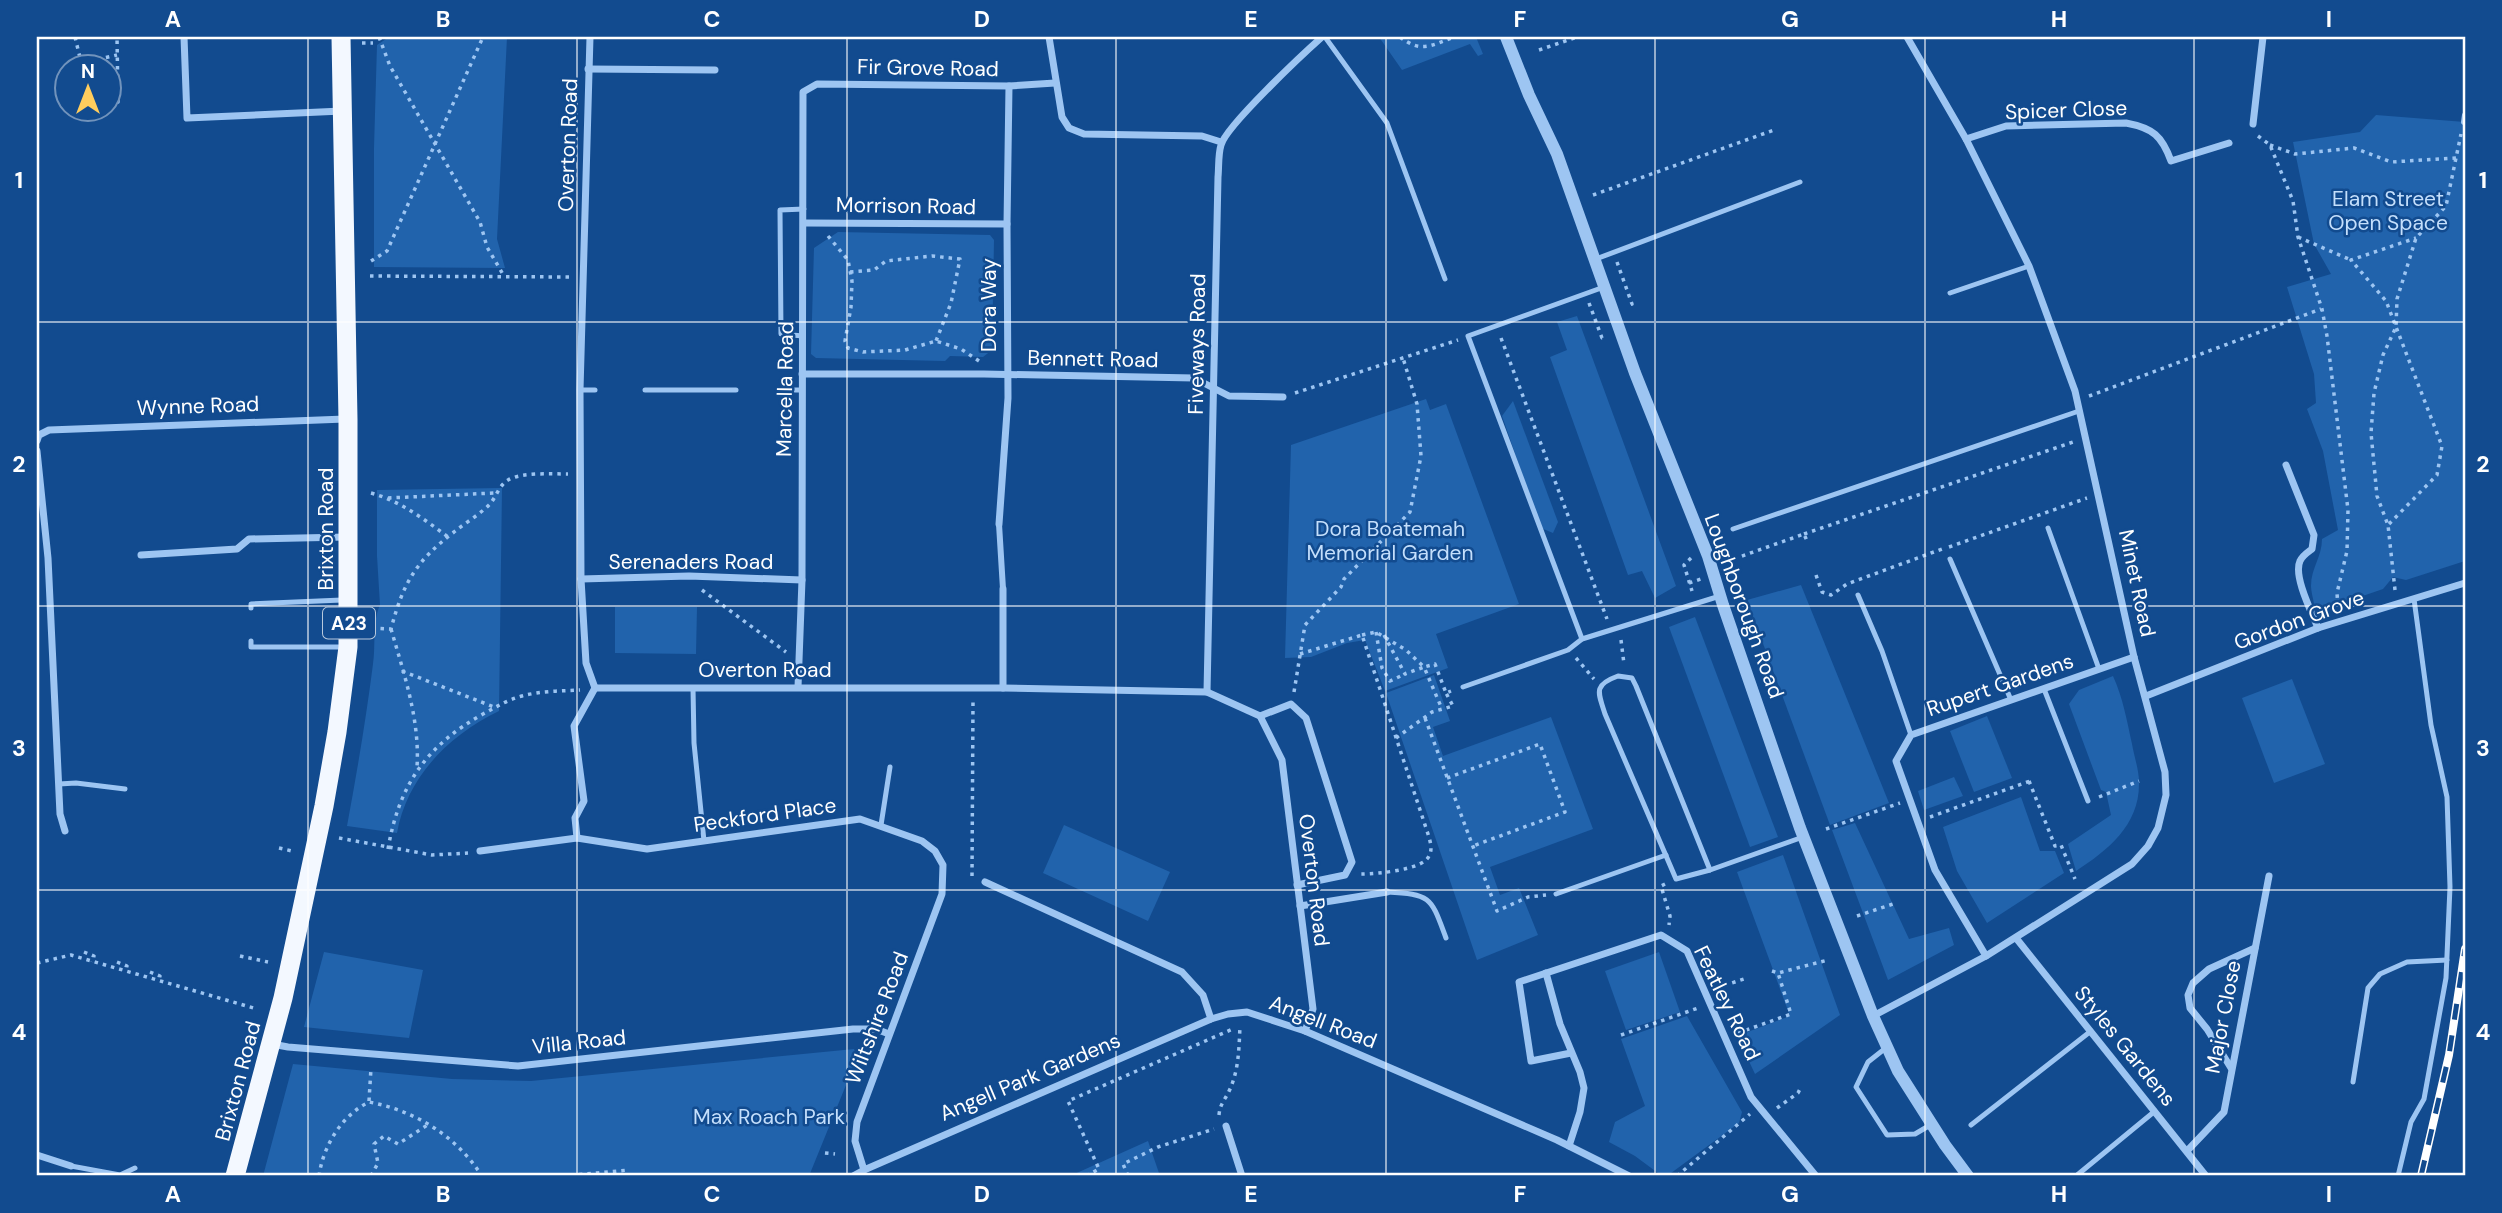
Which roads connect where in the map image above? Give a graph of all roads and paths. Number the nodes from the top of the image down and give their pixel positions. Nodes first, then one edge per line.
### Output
1 (184, 37) edge
2 (341, 37) edge
3 (379, 37) edge
4 (482, 37) edge
5 (590, 37) edge
6 (1049, 37) edge
7 (1324, 37) edge
8 (1400, 37) edge
9 (1454, 37) edge
10 (1506, 37) edge
11 (1577, 37) edge
12 (1907, 37) edge
13 (2263, 37) edge
14 (362, 43) dead end
15 (373, 43) dead end
16 (1539, 50) dead end
17 (588, 69) junction
18 (715, 70) dead end
19 (1055, 83) junction
20 (1009, 86) junction
21 (803, 92) joint
22 (343, 111) junction
23 (2464, 119) edge
24 (2253, 124) joint
25 (1774, 130) dead end
26 (1966, 139) junction
27 (1221, 142) junction
28 (2229, 143) dead end
29 (434, 145) junction
30 (2270, 145) junction
31 (2456, 158) junction
32 (1800, 183) dead end
33 (1593, 195) dead end
34 (804, 209) junction
35 (823, 222) junction
36 (804, 223) junction
37 (1007, 224) junction
38 (2298, 237) junction
39 (2416, 238) junction
40 (2356, 250) dead end
41 (1614, 253) junction
42 (2362, 255) junction
43 (1594, 259) junction
44 (2351, 260) junction
45 (370, 261) dead end
46 (2029, 266) junction
47 (850, 272) junction
48 (370, 276) dead end
49 (504, 276) junction
50 (582, 278) junction
51 (1445, 279) dead end
52 (1604, 287) junction
53 (1586, 293) junction
54 (1950, 293) dead end
55 (1632, 304) dead end
56 (2322, 309) junction
57 (1497, 326) junction
58 (2396, 327) junction
59 (803, 336) junction
60 (1468, 336) junction
61 (1602, 338) dead end
62 (936, 341) junction
63 (1403, 358) junction
64 (802, 374) junction
65 (984, 374) junction
66 (1007, 374) junction
67 (1213, 387) junction
68 (580, 390) junction
69 (595, 390) dead end
70 (645, 390) dead end
71 (736, 390) dead end
72 (789, 390) dead end
73 (801, 390) junction
74 (1283, 397) joint
75 (2077, 400) junction
76 (2079, 411) junction
77 (348, 419) junction
78 (2086, 438) junction
79 (37, 441) edge
80 (37, 451) edge
81 (2286, 465) dead end
82 (580, 473) junction
83 (371, 493) dead end
84 (495, 493) junction
85 (388, 498) junction
86 (999, 524) joint
87 (2388, 525) junction
88 (2048, 528) dead end
89 (1733, 529) dead end
90 (1804, 534) junction
91 (349, 537) junction
92 (447, 537) junction
93 (1807, 541) dead end
94 (141, 555) dead end
95 (1950, 559) dead end
96 (1688, 561) dead end
97 (1730, 568) dead end
98 (1698, 569) dead end
99 (1686, 572) junction
100 (1702, 578) dead end
101 (581, 579) junction
102 (802, 580) junction
103 (2465, 583) edge
104 (697, 587) dead end
105 (1003, 589) joint
106 (1858, 595) dead end
107 (1720, 596) junction
108 (2414, 598) junction
109 (349, 600) junction
110 (2397, 604) junction
111 (251, 608) dead end
112 (2338, 608) dead end
113 (372, 628) dead end
114 (2318, 628) junction
115 (391, 629) junction
116 (1615, 629) junction
117 (1376, 632) junction
118 (1362, 635) junction
119 (1384, 635) junction
120 (1582, 639) junction
121 (251, 641) dead end
122 (348, 647) junction
123 (1568, 650) junction
124 (1300, 654) junction
125 (2134, 657) junction
126 (799, 662) junction
127 (1424, 667) junction
128 (2099, 669) junction
129 (402, 671) junction
130 (1405, 674) junction
131 (1626, 676) junction
132 (1390, 681) junction
133 (1378, 685) junction
134 (1600, 686) junction
135 (693, 687) junction
136 (797, 687) junction
137 (1463, 687) joint
138 (595, 688) junction
139 (974, 688) junction
140 (1003, 688) junction
141 (2044, 689) junction
142 (1207, 692) junction
143 (1447, 693) junction
144 (2146, 696) junction
145 (2011, 701) junction
146 (1291, 704) junction
147 (494, 708) junction
148 (1442, 709) junction
149 (1260, 716) junction
150 (1424, 719) junction
151 (1911, 734) junction
152 (1396, 738) junction
153 (890, 767) dead end
154 (417, 770) junction
155 (1447, 778) junction
156 (2139, 781) dead end
157 (59, 784) junction
158 (125, 789) dead end
159 (1910, 799) junction
160 (2088, 801) joint
161 (1919, 821) junction
162 (881, 825) junction
163 (1826, 829) dead end
164 (65, 831) dead end
165 (1803, 837) junction
166 (339, 838) dead end
167 (578, 838) junction
168 (705, 841) junction
169 (1473, 846) junction
170 (279, 848) dead end
171 (388, 849) junction
172 (292, 851) dead end
173 (480, 851) joint
174 (1666, 855) junction
175 (943, 865) joint
176 (1710, 870) junction
177 (1345, 876) junction
178 (2269, 876) dead end
179 (972, 878) dead end
180 (1676, 879) junction
181 (2075, 879) dead end
182 (985, 882) dead end
183 (1297, 885) junction
184 (1387, 892) joint
185 (1556, 894) joint
186 (1896, 902) dead end
187 (1300, 906) junction
188 (1857, 916) dead end
189 (1447, 938) dead end
190 (2016, 938) junction
191 (1669, 939) junction
192 (2255, 948) junction
193 (84, 952) dead end
194 (240, 956) dead end
195 (1986, 956) junction
196 (1828, 960) dead end
197 (2447, 960) junction
198 (92, 962) junction
199 (117, 962) dead end
200 (268, 962) dead end
201 (37, 963) edge
202 (125, 971) junction
203 (150, 972) dead end
204 (1546, 973) junction
205 (1744, 979) dead end
206 (158, 981) junction
207 (1705, 991) junction
208 (1710, 1004) junction
209 (257, 1009) dead end
210 (1873, 1016) junction
211 (1211, 1019) junction
212 (1305, 1031) junction
213 (2091, 1031) junction
214 (889, 1034) junction
215 (1621, 1035) dead end
216 (1725, 1037) junction
217 (271, 1044) junction
218 (1887, 1047) junction
219 (1571, 1053) junction
220 (370, 1069) dead end
221 (2231, 1069) junction
222 (2353, 1082) dead end
223 (1801, 1087) dead end
224 (369, 1102) junction
225 (1759, 1107) junction
226 (2155, 1111) junction
227 (1767, 1116) junction
228 (429, 1124) junction
229 (1932, 1124) junction
230 (1972, 1125) dead end
231 (1226, 1126) junction
232 (1569, 1146) junction
233 (2187, 1151) junction
234 (825, 1153) dead end
235 (835, 1154) dead end
236 (37, 1156) edge
237 (71, 1166) joint
238 (135, 1168) dead end
239 (867, 1168) junction
240 (629, 1170) dead end
241 (235, 1176) edge
242 (319, 1176) edge
243 (370, 1176) edge
244 (482, 1176) edge
245 (562, 1176) edge
246 (853, 1176) edge
247 (873, 1176) edge
248 (1086, 1176) edge
249 (1128, 1176) edge
250 (1242, 1176) edge
251 (1629, 1176) edge
252 (1677, 1176) edge
253 (1816, 1176) edge
254 (1968, 1176) edge
255 (2076, 1176) edge
256 (2206, 1176) edge
257 (2398, 1176) edge

1 - 22 street
2 - 22 highway, Brixton Road / A23
3 - 29 path
4 - 29 path
5 - 17 street, Overton Road
6 - 19 street
7 - 27 street
7 - 51 lane
8 - 9 path
10 - 43 street, Loughborough Road
11 - 16 path
12 - 26 street, Minet Road
13 - 24 street
14 - 15 path
17 - 18 street
17 - 50 street, Overton Road
19 - 20 street, Fir Grove Road
19 - 27 street
20 - 21 street, Fir Grove Road
20 - 37 street, Dora Way
21 - 34 street, Marcella Road
22 - 77 highway, Brixton Road / A23
23 - 31 path
24 - 30 path
25 - 33 path
26 - 28 street, Spicer Close
26 - 46 street, Minet Road
27 - 67 street, Fiveways Road
29 - 45 path
29 - 49 path
30 - 31 path
30 - 38 path
31 - 39 path
32 - 41 lane
34 - 36 street, Marcella Road
34 - 59 lane
35 - 36 street, Morrison Road
35 - 37 street, Morrison Road
35 - 47 path
36 - 59 street, Marcella Road
37 - 66 street, Dora Way
38 - 44 path
38 - 56 path
39 - 42 path
39 - 58 path
40 - 42 path
41 - 43 lane
41 - 55 path
42 - 44 path
43 - 52 street, Loughborough Road
44 - 58 path
46 - 54 lane
46 - 75 street, Minet Road
47 - 62 path
47 - 62 path
48 - 49 path
49 - 50 path
50 - 68 street, Overton Road
52 - 53 lane
52 - 107 street, Loughborough Road
53 - 57 lane
53 - 61 path
56 - 75 path
56 - 112 path
57 - 60 lane
57 - 116 path
58 - 87 path
58 - 87 path
59 - 64 street, Marcella Road
60 - 63 path
60 - 120 lane
62 - 65 path
63 - 74 path
63 - 124 path
64 - 65 street, Bennett Road
64 - 73 street, Marcella Road
65 - 66 street, Bennett Road
66 - 67 street, Bennett Road
66 - 86 street, Dora Way
67 - 74 street, Bennett Road
67 - 142 street, Fiveways Road
68 - 69 lane
68 - 82 street, Overton Road
70 - 71 lane
72 - 73 lane
73 - 102 street, Marcella Road
75 - 76 street, Minet Road
76 - 78 street, Minet Road
76 - 89 lane
77 - 79 street, Wynne Road
77 - 91 highway, Brixton Road / A23
78 - 90 path
78 - 125 street, Minet Road
80 - 157 street
81 - 114 street
82 - 84 path
82 - 101 street, Overton Road
83 - 85 path
84 - 85 path
84 - 92 path
85 - 92 path
86 - 105 street
87 - 110 path
88 - 128 lane
90 - 93 path
90 - 97 path
91 - 94 street
91 - 109 highway, Brixton Road / A23
92 - 115 path
95 - 145 lane
96 - 99 path
98 - 99 path
99 - 100 path
101 - 102 street, Serenaders Road
101 - 138 street, Overton Road
102 - 126 street, Marcella Road
103 - 108 street, Gordon Grove
104 - 126 path
105 - 140 street
106 - 151 lane
107 - 116 lane
107 - 165 street, Loughborough Road
108 - 110 street, Gordon Grove
108 - 197 lane
109 - 111 lane
109 - 122 highway, Brixton Road / A23
110 - 114 street, Gordon Grove
113 - 115 path
114 - 144 street, Gordon Grove
115 - 129 path
116 - 120 lane
116 - 131 path
117 - 118 path
117 - 119 path
117 - 132 path
118 - 124 path
118 - 133 path
119 - 127 path
119 - 130 path
120 - 123 lane
121 - 122 lane
122 - 217 highway, Brixton Road / A23
123 - 134 path
123 - 137 lane
124 - 146 path
125 - 128 street, Rupert Gardens
125 - 144 street, Minet Road
126 - 136 street, Marcella Road
127 - 130 path
127 - 143 path
127 - 148 path
128 - 141 street, Rupert Gardens
129 - 147 path
129 - 154 path
130 - 132 path
131 - 134 lane
131 - 176 lane
132 - 133 path
133 - 152 path
134 - 174 lane
135 - 136 street, Overton Road
135 - 138 street, Overton Road
135 - 168 lane
136 - 139 street, Overton Road
137 - 143 path
138 - 147 path
138 - 167 street
139 - 140 street, Overton Road
139 - 179 path
140 - 142 street, Overton Road
141 - 145 street, Rupert Gardens
141 - 160 lane
142 - 149 street, Overton Road
143 - 148 path
144 - 190 street, Minet Road
145 - 151 street, Rupert Gardens
146 - 149 street
146 - 177 street
147 - 154 path
148 - 150 path
149 - 183 street, Overton Road
150 - 152 path
150 - 155 path
151 - 159 street, Rupert Gardens
152 - 177 path
153 - 162 lane
154 - 171 path
155 - 169 path
155 - 169 path
156 - 160 path
157 - 158 lane
157 - 164 street
159 - 161 street, Rupert Gardens
159 - 163 path
161 - 181 path
161 - 195 street, Rupert Gardens
162 - 168 street, Peckford Place
162 - 175 street, Peckford Place
165 - 176 lane
165 - 210 street, Loughborough Road
166 - 171 path
167 - 168 street, Peckford Place
167 - 173 street, Peckford Place
169 - 185 path
170 - 172 path
171 - 173 path
174 - 180 lane
174 - 185 lane
175 - 214 street, Wiltshire Road
176 - 180 lane
177 - 183 street
178 - 192 street, Major Close
180 - 191 path
182 - 211 street
183 - 187 street, Overton Road
184 - 187 street
184 - 189 lane
186 - 188 path
187 - 212 street, Overton Road
190 - 195 street, Minet Road
190 - 213 street, Styles Gardens
191 - 204 street, Featley Road
191 - 207 street, Featley Road
192 - 221 street, Major Close
192 - 221 street
193 - 198 path
194 - 200 path
195 - 210 street, Minet Road
196 - 216 path
197 - 222 lane
197 - 257 lane
198 - 201 path
198 - 202 path
199 - 202 path
202 - 206 path
203 - 206 path
204 - 219 street
204 - 219 street, Featley Road
205 - 207 path
206 - 209 path
207 - 208 street, Featley Road
208 - 215 path
208 - 216 street, Featley Road
210 - 218 street, Loughborough Road
211 - 212 street, Angell Road
211 - 239 street, Angell Park Gardens
212 - 232 street, Angell Road
213 - 226 street, Styles Gardens
213 - 230 lane
214 - 217 street, Villa Road
214 - 239 street, Wiltshire Road
216 - 225 street, Featley Road
217 - 241 highway, Brixton Road / A23
218 - 229 street, Loughborough Road
218 - 229 lane
219 - 232 street
220 - 224 path
221 - 233 street, Major Close
223 - 227 path
224 - 228 path
224 - 242 path
225 - 227 street, Featley Road
225 - 252 path
226 - 233 street, Styles Gardens
226 - 255 lane
227 - 253 street, Featley Road
228 - 243 path
228 - 244 path
229 - 254 street, Loughborough Road
231 - 248 path
231 - 249 path
231 - 250 street
232 - 251 street, Angell Road
233 - 256 street, Styles Gardens
234 - 235 path
236 - 237 street
237 - 238 lane
239 - 246 street
239 - 247 street, Wiltshire Road
240 - 245 path

